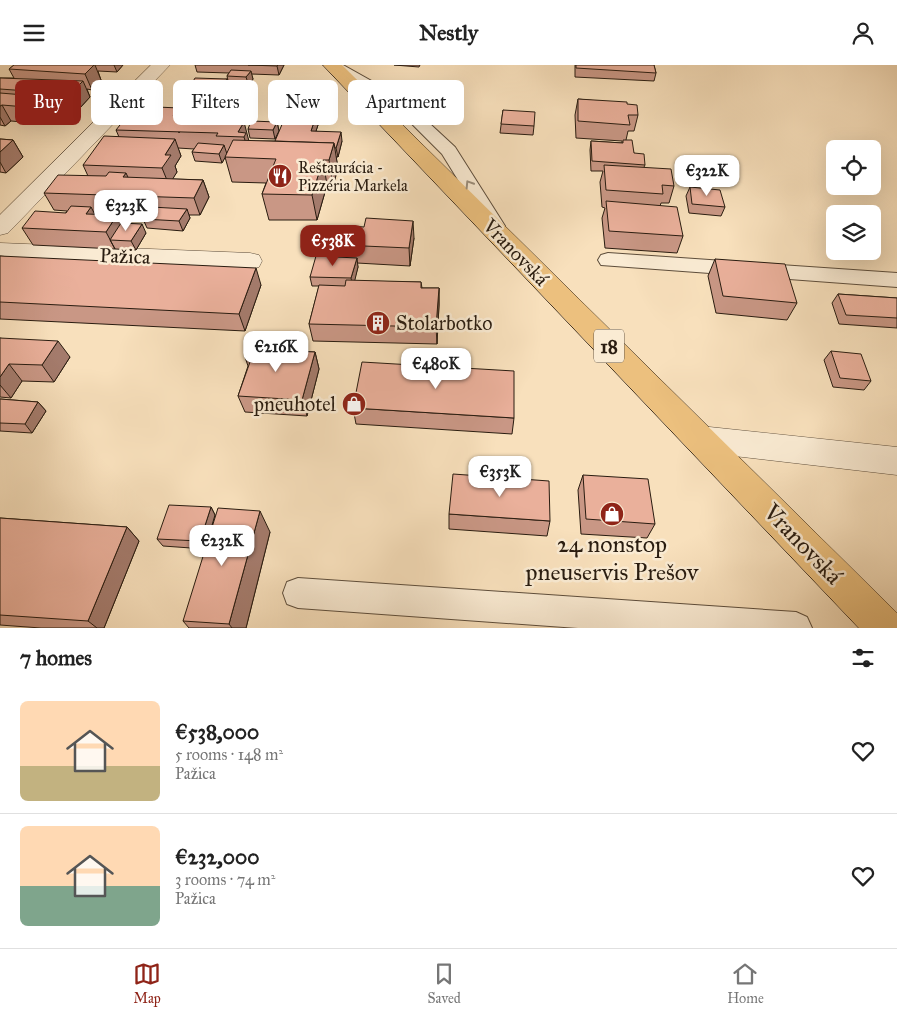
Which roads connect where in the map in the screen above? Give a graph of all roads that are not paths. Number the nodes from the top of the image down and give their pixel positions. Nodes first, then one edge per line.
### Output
1 (161, 65) edge
2 (333, 65) edge
3 (0, 228) edge
4 (0, 251) edge
5 (608, 260) dead end
6 (250, 261) dead end
7 (897, 280) edge
8 (700, 439) junction
9 (897, 461) edge
10 (298, 593) dead end
11 (796, 628) edge
12 (885, 628) edge

1 - 3 street
2 - 8 main road, Vranovská / 18
4 - 6 street, Pažica
5 - 7 lane
8 - 9 street
8 - 12 main road, Vranovská / 18
10 - 11 lane

